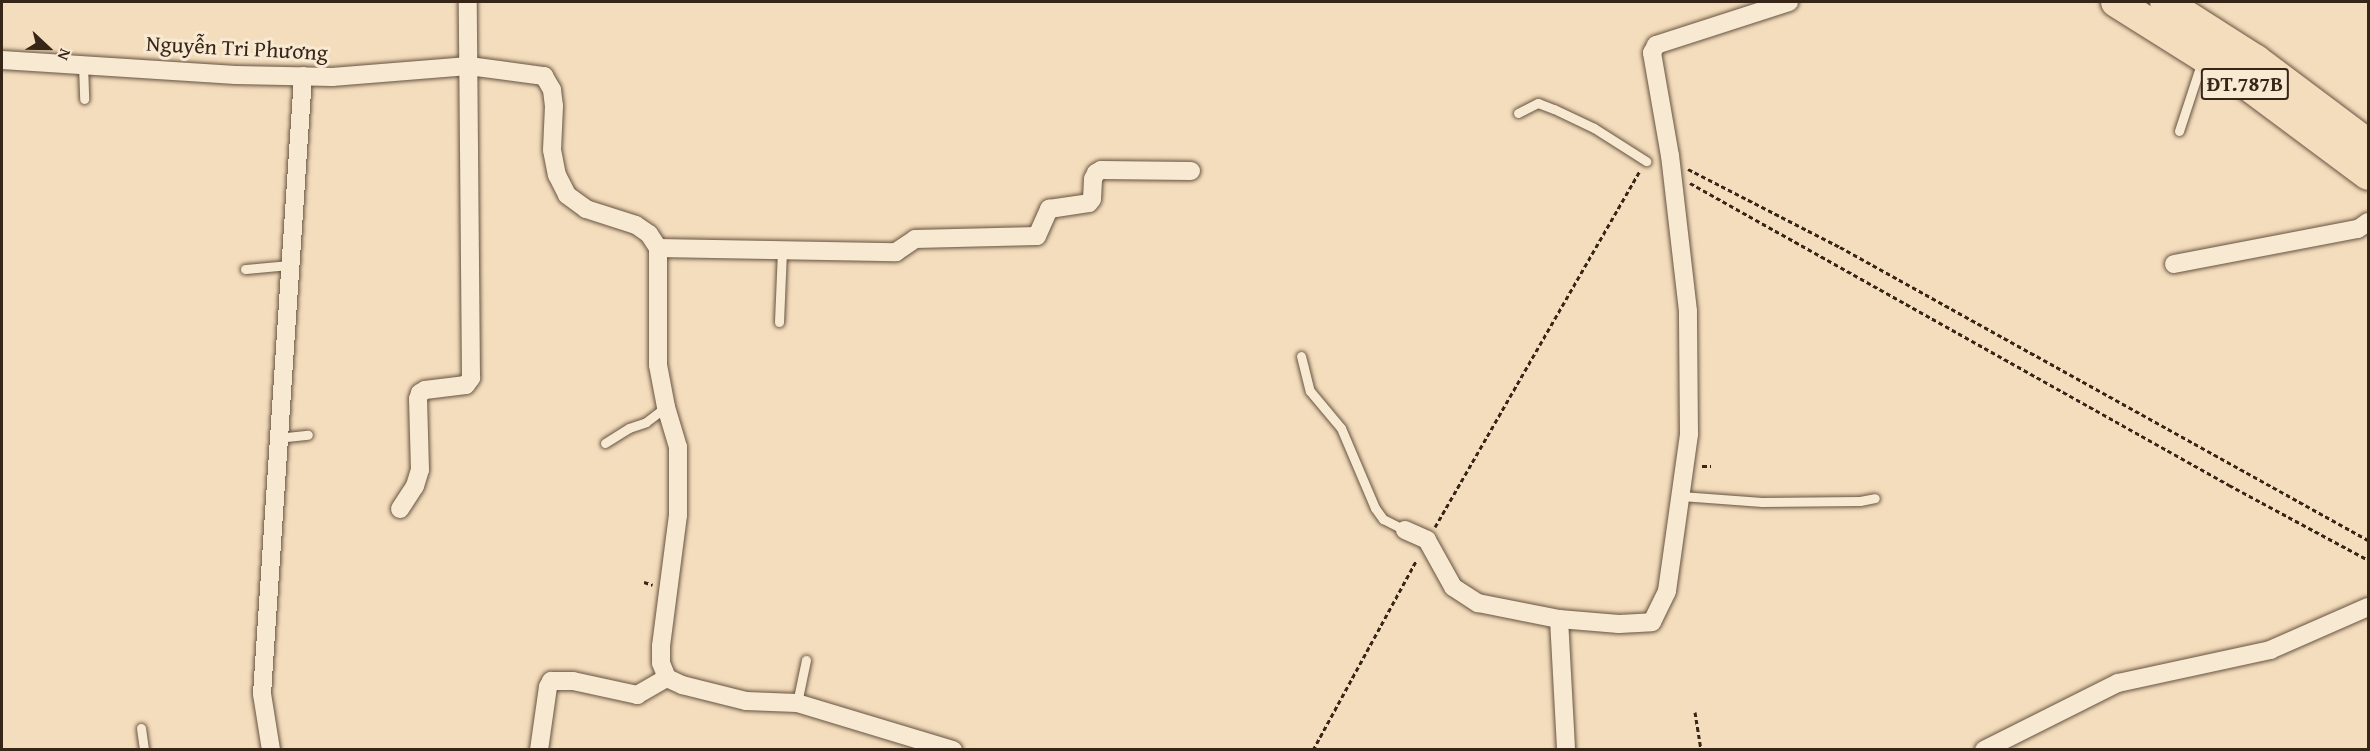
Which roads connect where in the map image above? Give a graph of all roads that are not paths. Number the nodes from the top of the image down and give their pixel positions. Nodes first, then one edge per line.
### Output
1 (468, 2) edge
2 (1789, 2) edge
3 (2116, 2) edge
4 (2176, 4) edge
5 (2203, 56) junction
6 (2, 60) edge
7 (83, 64) junction
8 (469, 66) junction
9 (303, 76) junction
10 (84, 99) dead end
11 (1518, 113) dead end
12 (2179, 131) dead end
13 (2368, 144) edge
14 (1646, 161) road end
15 (1191, 171) dead end
16 (2368, 176) edge
17 (2368, 222) edge
18 (658, 248) junction
19 (782, 250) junction
20 (2174, 264) dead end
21 (290, 265) junction
22 (245, 269) dead end
23 (779, 322) dead end
24 (1300, 356) dead end
25 (666, 407) junction
26 (308, 435) dead end
27 (277, 438) junction
28 (606, 443) dead end
29 (1681, 496) junction
30 (1875, 498) dead end
31 (400, 509) dead end
32 (1417, 536) joint
33 (2368, 607) edge
34 (1559, 619) junction
35 (806, 660) dead end
36 (666, 678) junction
37 (797, 703) junction
38 (141, 728) dead end
39 (144, 750) edge
40 (271, 750) edge
41 (539, 750) edge
42 (953, 750) edge
43 (1566, 750) edge
44 (1984, 750) edge

1 - 8 street
2 - 29 street
3 - 5 main road, ĐT.787B
4 - 13 main road, ĐT.787B
5 - 12 lane
5 - 16 main road, ĐT.787B
6 - 7 street, Nguyễn Tri Phương
7 - 9 street, Nguyễn Tri Phương
7 - 10 lane
8 - 9 street, Nguyễn Tri Phương
8 - 18 street, Nguyễn Tri Phương
8 - 31 street
9 - 21 street
11 - 14 lane
15 - 19 street
17 - 20 street
18 - 19 street
18 - 25 street
19 - 23 lane
21 - 22 lane
21 - 27 street
24 - 32 lane
25 - 28 lane
25 - 36 street
26 - 27 lane
27 - 40 street
29 - 30 lane
29 - 34 street
32 - 34 street
33 - 44 street
34 - 43 street
35 - 37 lane
36 - 37 street
36 - 41 street
37 - 42 street
38 - 39 lane

